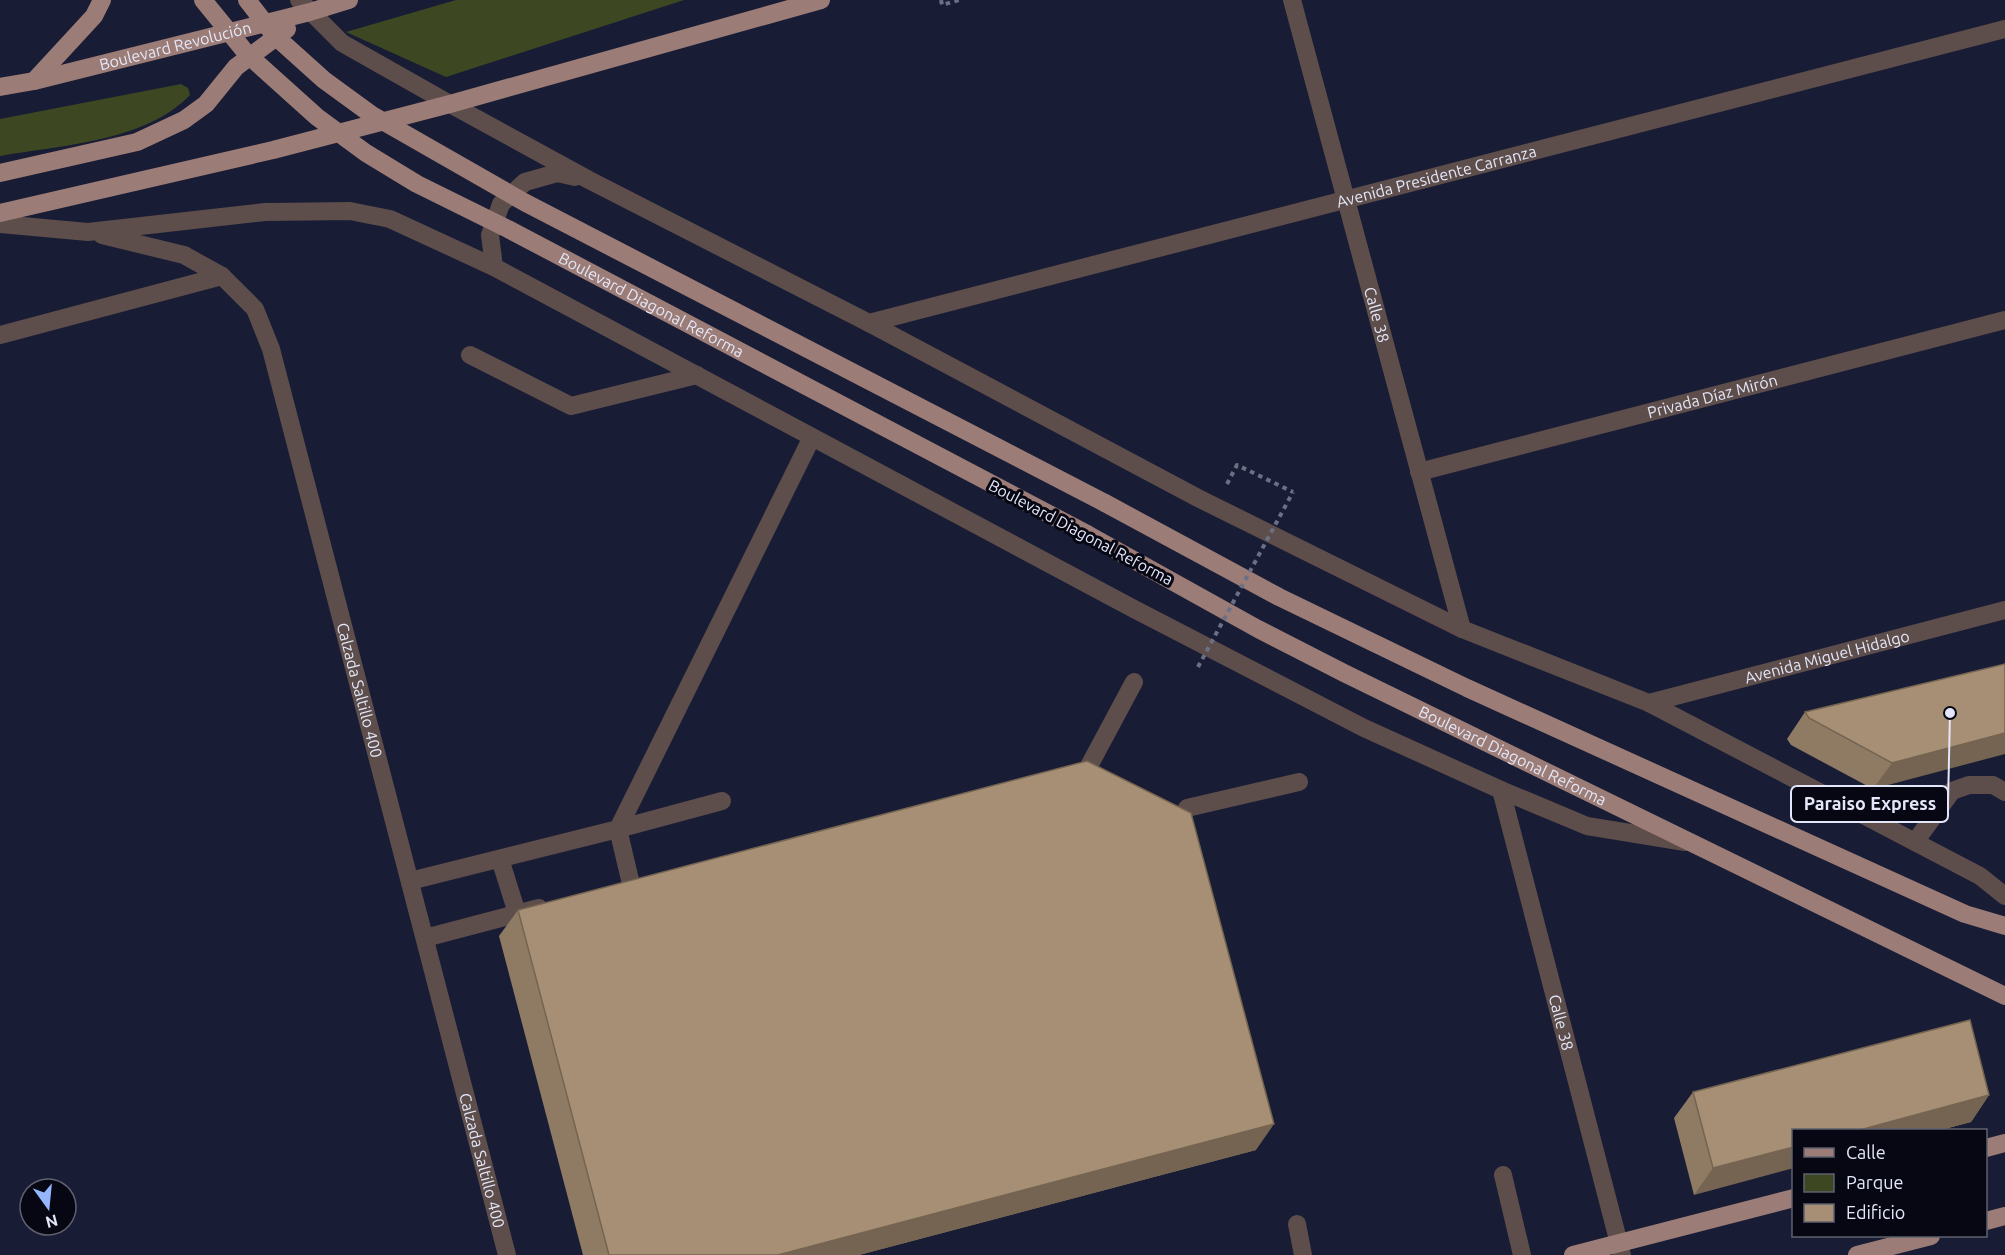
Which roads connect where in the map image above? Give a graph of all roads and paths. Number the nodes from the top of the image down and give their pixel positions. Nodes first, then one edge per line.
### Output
1 (102, 0) edge
2 (203, 0) edge
3 (247, 0) edge
4 (349, 0) edge
5 (821, 0) edge
6 (941, 0) edge
7 (959, 0) edge
8 (1292, 0) edge
9 (304, 6) edge
10 (2005, 29) edge
11 (34, 81) junction
12 (0, 87) edge
13 (450, 104) junction
14 (0, 173) edge
15 (589, 180) junction
16 (1346, 199) junction
17 (0, 213) edge
18 (0, 224) edge
19 (88, 232) junction
20 (494, 267) junction
21 (222, 276) junction
22 (2005, 320) edge
23 (869, 323) junction
24 (0, 334) edge
25 (470, 355) dead end
26 (697, 375) junction
27 (812, 437) junction
28 (1237, 465) dead end
29 (1419, 472) junction
30 (2005, 610) edge
31 (1462, 629) junction
32 (1198, 667) dead end
33 (1134, 682) dead end
34 (1649, 703) junction
35 (1069, 771) edge
36 (1299, 782) dead end
37 (1501, 790) junction
38 (2005, 792) edge
39 (722, 801) dead end
40 (1187, 808) edge
41 (618, 829) junction
42 (1915, 842) junction
43 (1689, 843) junction
44 (500, 859) junction
45 (410, 881) junction
46 (631, 884) edge
47 (2005, 896) edge
48 (551, 905) edge
49 (517, 914) junction
50 (2005, 926) edge
51 (425, 938) junction
52 (2005, 996) edge
53 (2005, 1143) edge
54 (1987, 1148) edge
55 (1503, 1175) dead end
56 (1792, 1199) edge
57 (2005, 1216) edge
58 (1987, 1221) edge
59 (1297, 1224) dead end
60 (1927, 1237) edge
61 (1620, 1249) edge
62 (507, 1255) edge
63 (1303, 1255) edge
64 (1522, 1255) edge
65 (1573, 1255) edge
66 (1857, 1255) edge

1 - 11 main road
2 - 43 main road, Boulevard Diagonal Reforma, bridge
3 - 50 main road, Boulevard Diagonal Reforma, bridge
4 - 9 main road, Boulevard Revolución
5 - 13 main road
6 - 7 path
8 - 16 street, Calle 38
9 - 11 main road, Boulevard Revolución
9 - 13 street
9 - 14 main road
10 - 16 street, Avenida Presidente Carranza
11 - 12 main road, Boulevard Revolución
13 - 15 street
13 - 17 main road
15 - 20 street
15 - 23 street
16 - 23 street, Avenida Presidente Carranza
16 - 29 street, Calle 38
18 - 19 street
19 - 20 street
19 - 21 street, Calzada Saltillo 400
20 - 26 street
21 - 24 street
21 - 45 street, Calzada Saltillo 400
22 - 29 street, Privada Díaz Mirón
23 - 31 street
25 - 26 street
26 - 27 street
27 - 37 street
27 - 41 street
28 - 32 path, bridge
29 - 31 street, Calle 38
30 - 34 street, Avenida Miguel Hidalgo
31 - 34 street
33 - 35 street
34 - 42 street
36 - 40 street
37 - 43 street
37 - 61 street, Calle 38
38 - 42 street
39 - 41 street
41 - 44 street
41 - 46 street
42 - 47 street
43 - 52 main road, Boulevard Diagonal Reforma
44 - 45 street
44 - 49 street
45 - 51 street, Calzada Saltillo 400
48 - 49 street
49 - 51 street
51 - 62 street, Calzada Saltillo 400
53 - 54 main road
55 - 64 street
56 - 61 main road
57 - 58 main road
59 - 63 street
60 - 66 main road
61 - 65 main road

